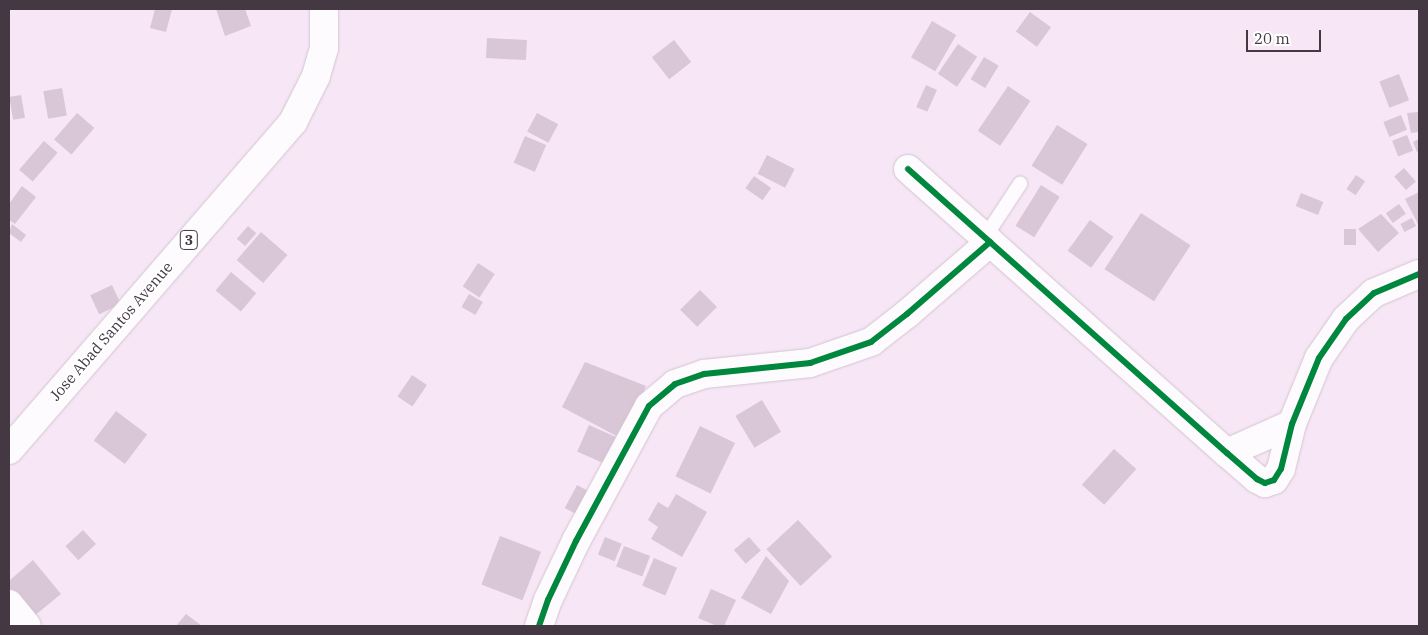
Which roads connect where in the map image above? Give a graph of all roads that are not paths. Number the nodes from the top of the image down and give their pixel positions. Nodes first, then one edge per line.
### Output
1 (324, 9) edge
2 (908, 169) dead end
3 (1020, 184) dead end
4 (988, 240) junction
5 (1419, 274) edge
6 (1292, 424) junction
7 (9, 450) edge
8 (1227, 453) junction
9 (9, 604) edge
10 (27, 626) edge
11 (539, 626) edge

1 - 7 main road, Jose Abad Santos Avenue / 3
2 - 4 main road
3 - 4 lane
4 - 8 main road
4 - 11 main road
5 - 6 main road
6 - 8 main road
6 - 8 main road
9 - 10 main road

